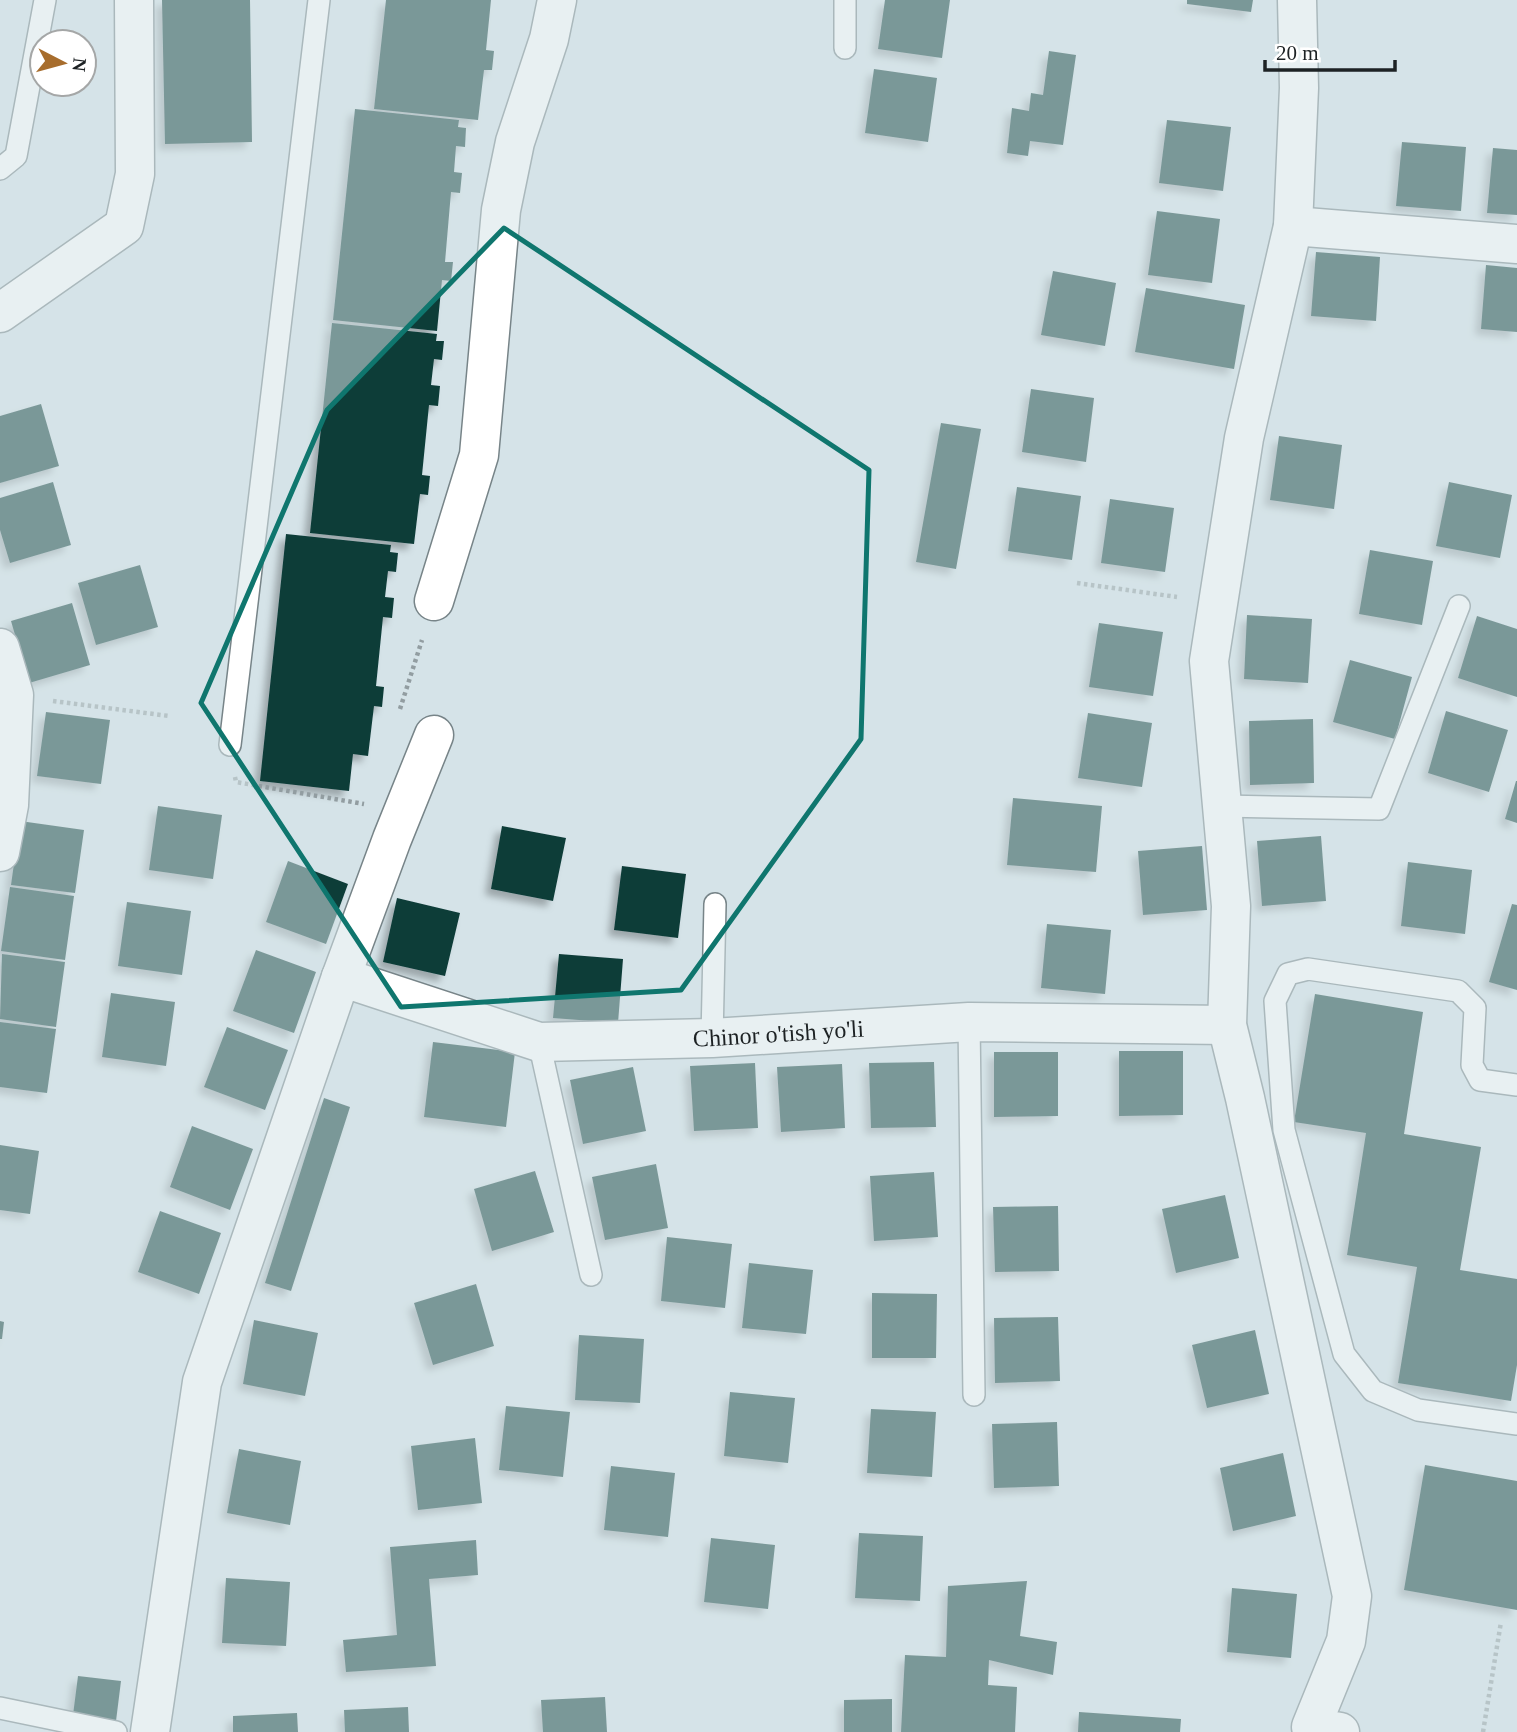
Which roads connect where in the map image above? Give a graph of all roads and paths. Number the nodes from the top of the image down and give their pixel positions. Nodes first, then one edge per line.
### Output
1 (45, 0) edge
2 (134, 0) edge
3 (319, 0) edge
4 (557, 0) edge
5 (845, 0) edge
6 (1297, 0) edge
7 (845, 48) dead end
8 (0, 169) edge
9 (1293, 226) junction
10 (1517, 244) edge
11 (0, 313) edge
12 (1077, 583) dead end
13 (434, 601) joint
14 (1219, 602) junction
15 (1459, 606) dead end
16 (0, 648) edge
17 (14, 695) junction
18 (169, 716) dead end
19 (398, 716) dead end
20 (434, 735) dead end
21 (230, 745) joint
22 (369, 805) dead end
23 (1222, 806) junction
24 (0, 852) edge
25 (715, 904) dead end
26 (341, 977) junction
27 (969, 1022) junction
28 (1227, 1025) junction
29 (712, 1038) junction
30 (539, 1042) junction
31 (1517, 1085) edge
32 (591, 1275) dead end
33 (974, 1395) dead end
34 (1517, 1424) edge
35 (1501, 1622) dead end
36 (0, 1708) edge
37 (1320, 1730) edge
38 (116, 1732) edge
39 (150, 1732) edge
40 (1483, 1732) edge

1 - 8 lane
2 - 11 street
3 - 21 lane
4 - 13 street
5 - 7 lane
6 - 9 street
9 - 10 street
9 - 14 street
12 - 14 path
13 - 19 path
14 - 23 street
15 - 23 lane
16 - 17 street
17 - 18 path
17 - 24 street
20 - 26 street
21 - 22 path
23 - 28 street
25 - 29 lane
26 - 30 street, Chinor o'tish yo'li
26 - 39 street
27 - 28 street, Chinor o'tish yo'li
27 - 29 street, Chinor o'tish yo'li
27 - 33 lane
28 - 37 street
29 - 30 street, Chinor o'tish yo'li
30 - 32 lane
31 - 34 lane
35 - 40 path
36 - 38 lane

